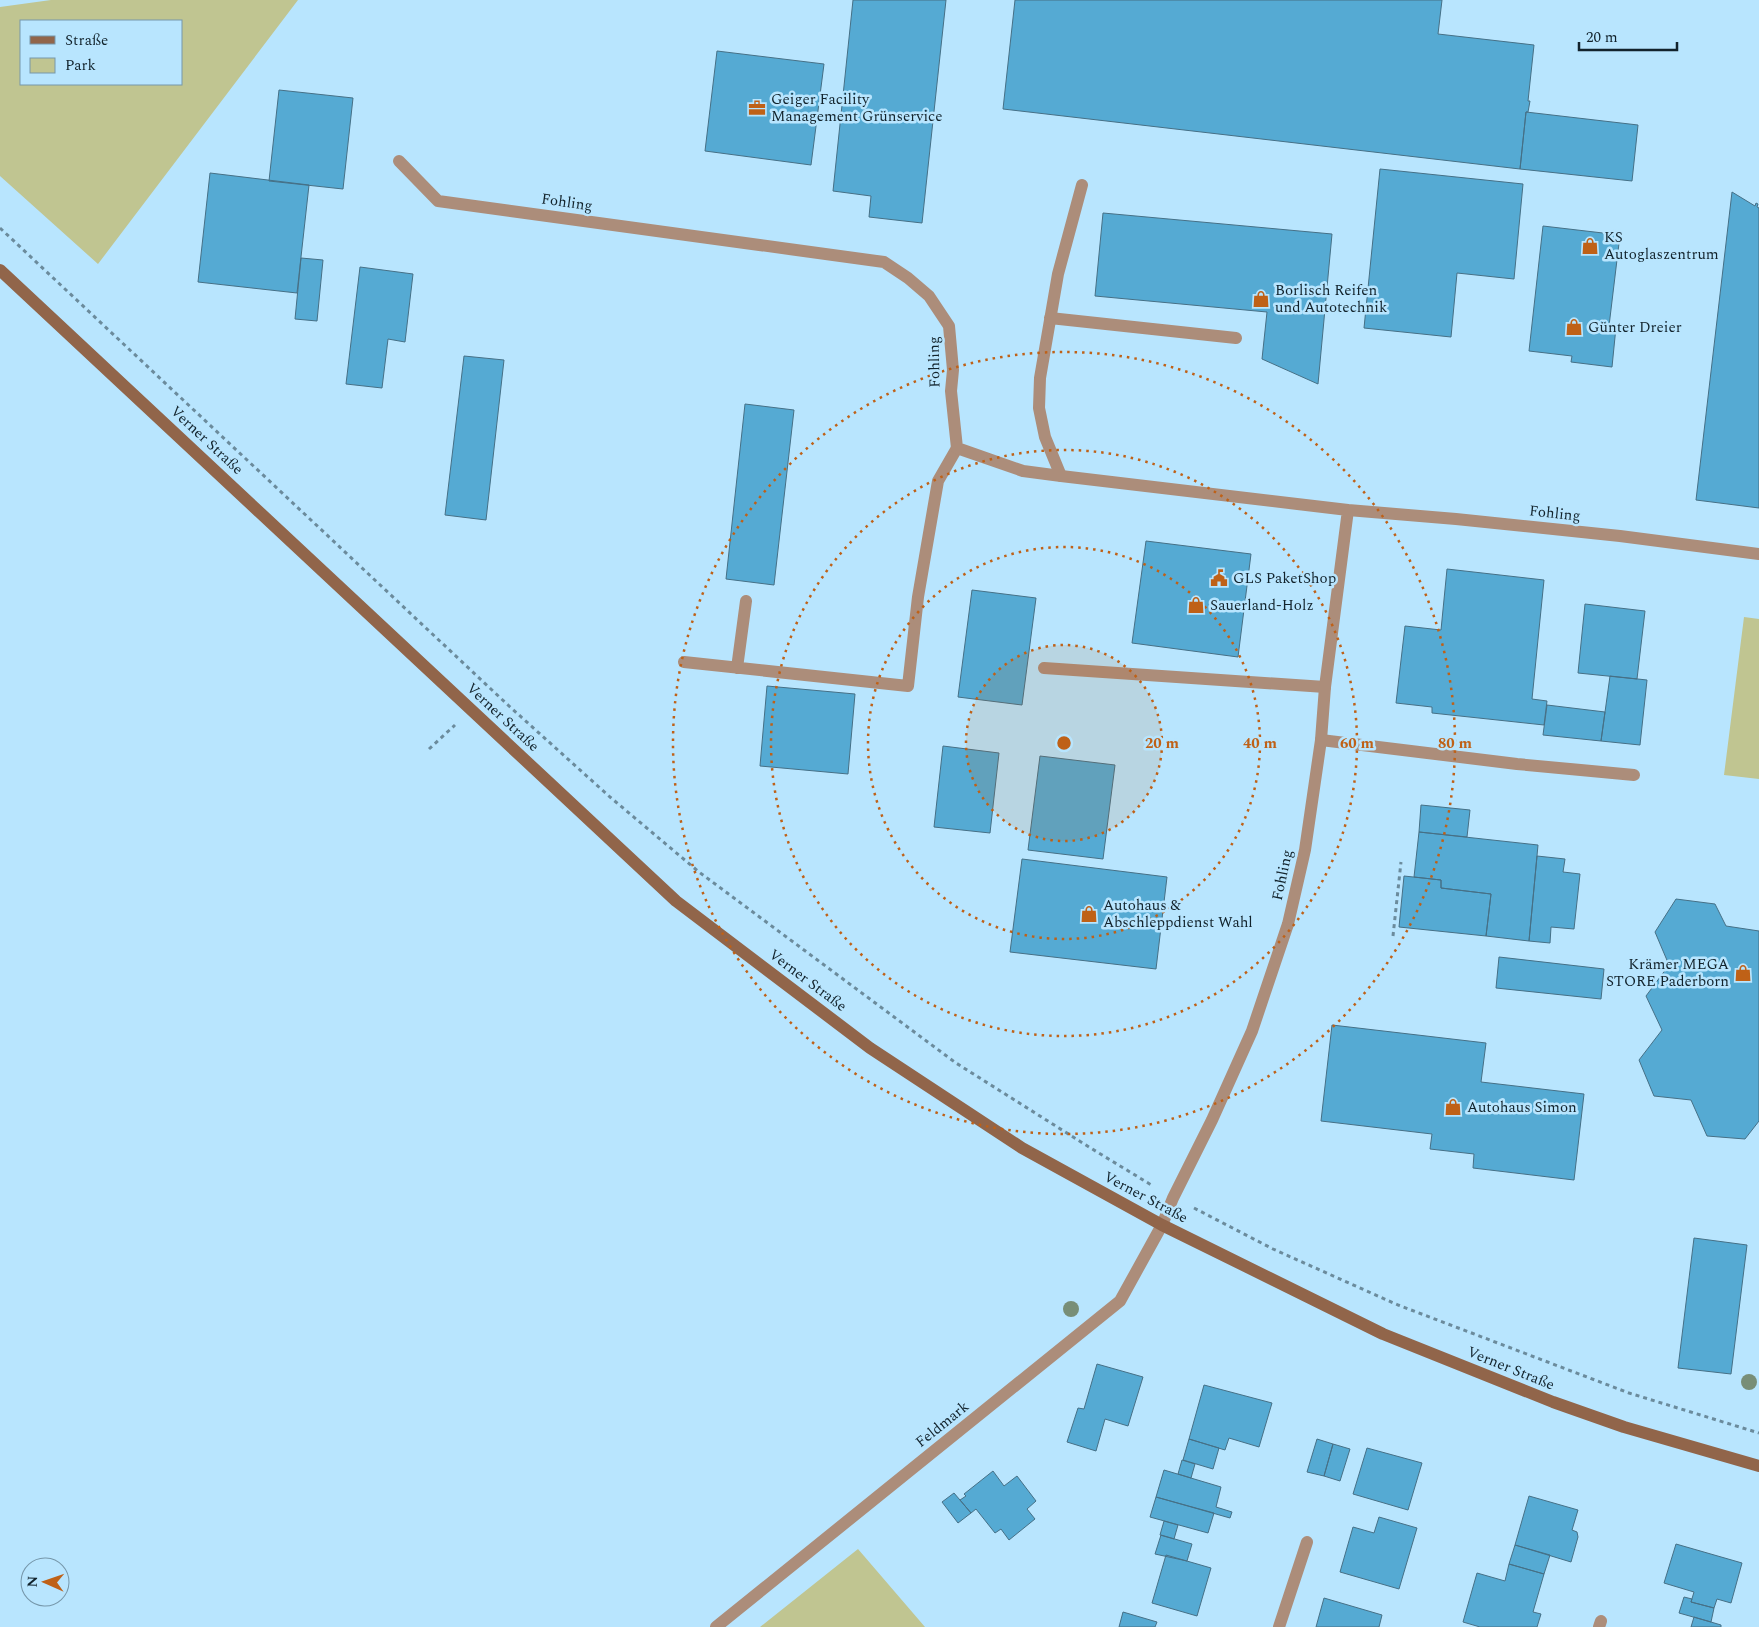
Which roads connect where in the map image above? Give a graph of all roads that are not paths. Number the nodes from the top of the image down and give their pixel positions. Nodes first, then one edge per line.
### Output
1 (399, 161) dead end
2 (1082, 185) dead end
3 (0, 270) edge
4 (1050, 318) junction
5 (1236, 338) dead end
6 (957, 448) junction
7 (1061, 476) junction
8 (1348, 510) junction
9 (1759, 554) edge
10 (746, 601) dead end
11 (684, 662) dead end
12 (737, 668) junction
13 (1044, 668) dead end
14 (1325, 687) junction
15 (1321, 740) junction
16 (1634, 775) dead end
17 (1162, 1224) junction
18 (1759, 1466) edge
19 (1307, 1542) dead end
20 (716, 1627) edge
21 (1279, 1627) edge

1 - 6 street, Fohling
2 - 4 street
3 - 17 main road, Verner Straße
4 - 5 street
4 - 7 street
6 - 7 street, Fohling
6 - 12 street
7 - 8 street, Fohling
8 - 9 street, Fohling
8 - 14 street, Fohling
10 - 12 street
11 - 12 street
13 - 14 street
14 - 15 street, Fohling
15 - 16 street
15 - 17 street, Fohling
17 - 18 main road, Verner Straße
17 - 20 street, Feldmark
19 - 21 street

